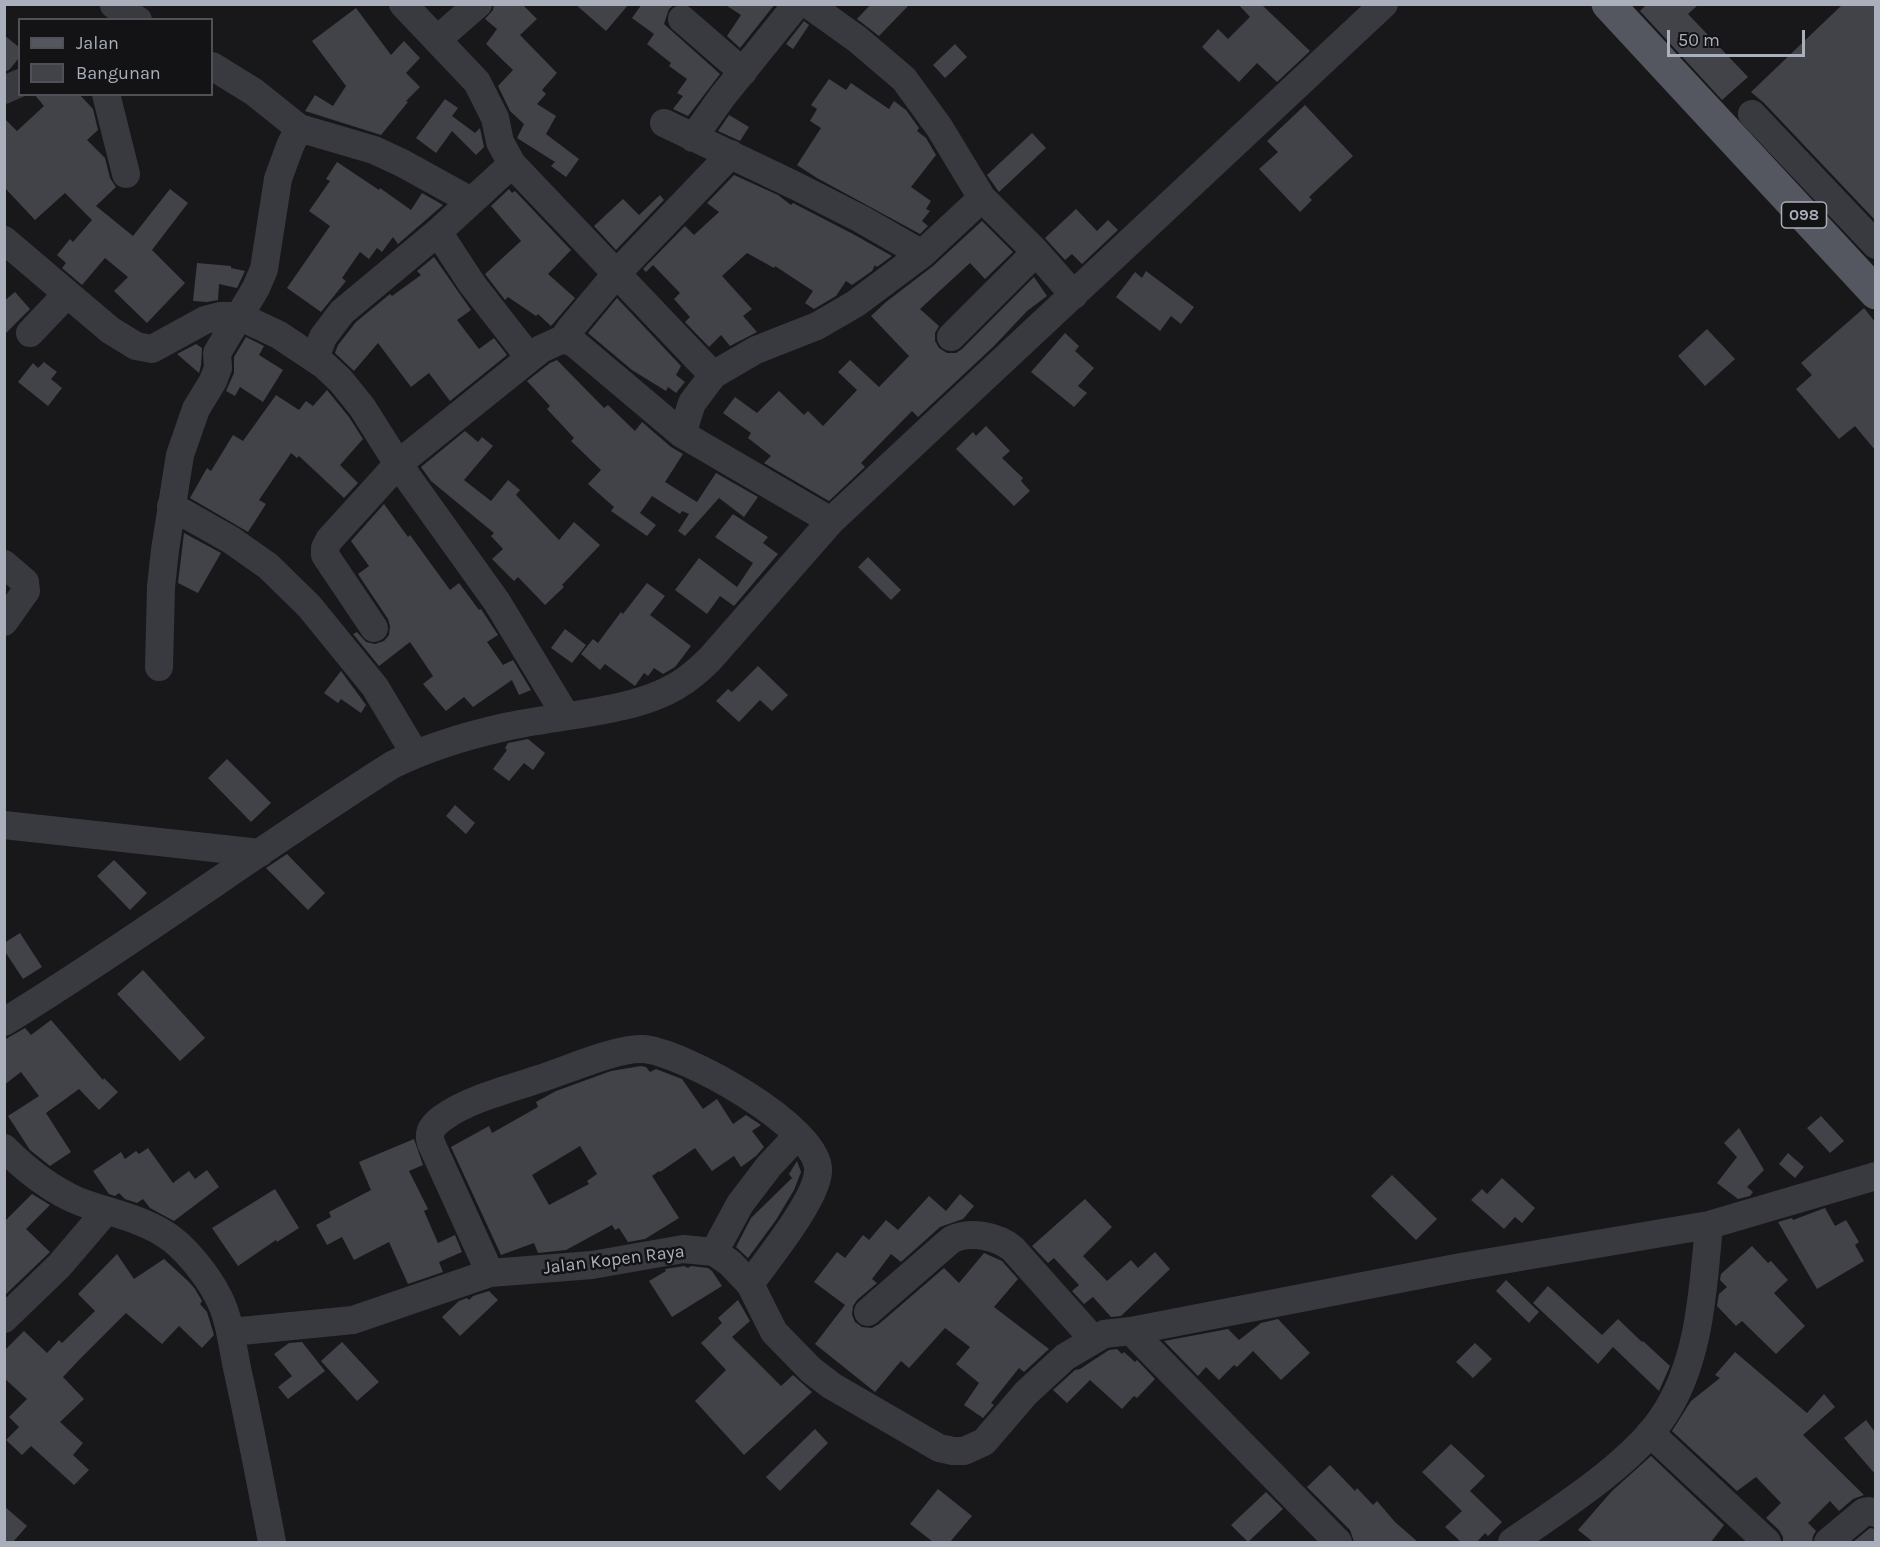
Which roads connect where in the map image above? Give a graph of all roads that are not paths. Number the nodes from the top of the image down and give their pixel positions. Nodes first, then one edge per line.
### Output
1 (404, 4) edge
2 (478, 4) edge
3 (797, 4) edge
4 (808, 4) edge
5 (1384, 4) edge
6 (1608, 4) edge
7 (114, 5) edge
8 (102, 18) edge
9 (135, 18) edge
10 (682, 20) dead end
11 (438, 39) junction
12 (213, 67) edge
13 (743, 72) junction
14 (18, 84) edge
15 (4, 90) edge
16 (106, 96) edge
17 (664, 123) dead end
18 (1742, 126) junction
19 (299, 128) junction
20 (693, 138) junction
21 (730, 154) junction
22 (512, 164) junction
23 (126, 174) dead end
24 (982, 198) junction
25 (471, 201) junction
26 (438, 232) junction
27 (4, 240) edge
28 (1875, 245) edge
29 (1036, 252) junction
30 (922, 255) junction
31 (617, 273) junction
32 (1872, 283) edge
33 (67, 294) junction
34 (1074, 295) junction
35 (239, 316) junction
36 (30, 333) dead end
37 (951, 337) dead end
38 (563, 339) junction
39 (529, 357) junction
40 (315, 358) junction
41 (713, 375) junction
42 (682, 434) junction
43 (398, 464) junction
44 (171, 506) junction
45 (831, 521) junction
46 (4, 564) edge
47 (4, 622) edge
48 (374, 628) dead end
49 (159, 667) dead end
50 (566, 716) junction
51 (415, 754) junction
52 (4, 825) edge
53 (260, 853) junction
54 (4, 1022) edge
55 (798, 1135) junction
56 (11, 1154) edge
57 (1875, 1176) edge
58 (106, 1211) junction
59 (1709, 1225) junction
60 (714, 1252) junction
61 (490, 1273) junction
62 (750, 1284) junction
63 (868, 1312) dead end
64 (4, 1319) edge
65 (1131, 1331) junction
66 (231, 1332) junction
67 (1093, 1339) junction
68 (1650, 1432) junction
69 (1875, 1513) edge
70 (272, 1542) edge
71 (1338, 1542) edge
72 (1512, 1542) edge
73 (1767, 1542) edge
74 (1828, 1542) edge

1 - 11 street
2 - 11 street
3 - 13 street
4 - 24 street
5 - 34 street
6 - 18 main road, 098
7 - 8 street
7 - 9 street
10 - 13 street
11 - 22 street
12 - 19 street
13 - 20 street
14 - 15 street
16 - 23 street
17 - 20 street
18 - 28 street
18 - 32 main road, 098
19 - 25 street
19 - 35 street
20 - 21 street
21 - 30 street
21 - 31 street
22 - 25 street
22 - 31 street
24 - 29 street
24 - 30 street
25 - 26 street
26 - 39 street
26 - 40 street
27 - 33 street
29 - 34 street
29 - 37 street
30 - 41 street
31 - 38 street
31 - 41 street
33 - 35 street
33 - 36 street
34 - 45 street
35 - 40 street
35 - 44 street
38 - 39 street
38 - 42 street
39 - 43 street
40 - 43 street
41 - 42 street
42 - 45 street
43 - 48 street
43 - 50 street
44 - 49 street
44 - 51 street
45 - 50 street
46 - 47 street
50 - 51 street
51 - 53 street
52 - 53 street
53 - 54 street
55 - 60 street
55 - 61 street
55 - 62 street
56 - 58 street
57 - 59 street
58 - 64 street
58 - 66 street
59 - 65 street
59 - 68 street
60 - 61 street, Jalan Kopen Raya
60 - 62 street
61 - 66 street, Jalan Kopen Raya
62 - 67 street
63 - 67 street
65 - 67 street
65 - 71 street
66 - 70 street
68 - 72 street
68 - 73 street
69 - 74 street

